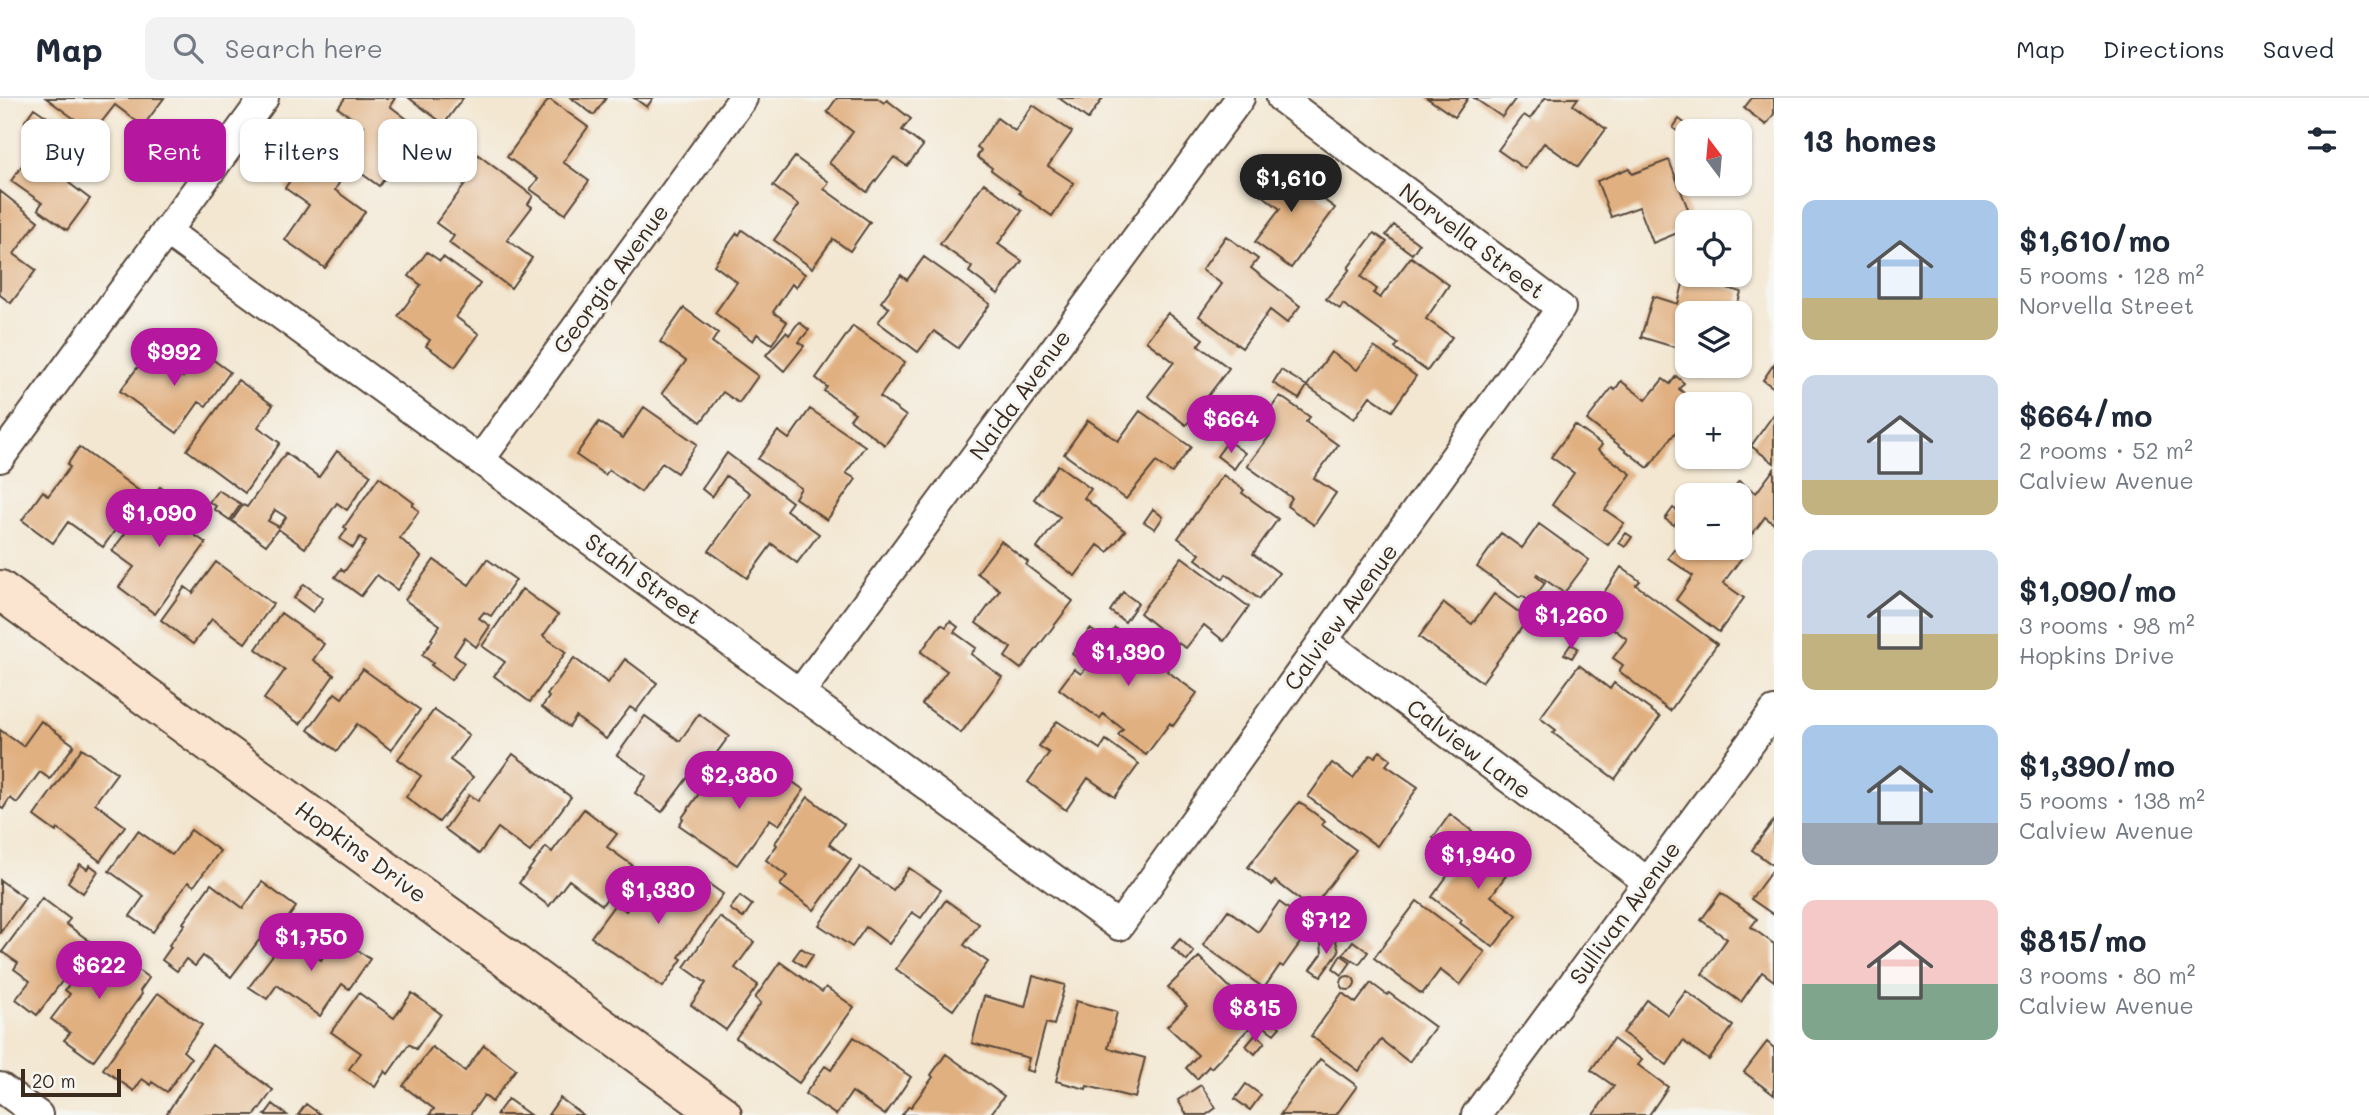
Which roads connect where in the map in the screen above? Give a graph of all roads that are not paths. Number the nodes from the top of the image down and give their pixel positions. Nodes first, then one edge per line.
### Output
1 (264, 98) edge
2 (743, 98) edge
3 (1240, 98) edge
4 (1281, 98) edge
5 (166, 231) junction
6 (1561, 308) joint
7 (0, 458) edge
8 (480, 460) junction
9 (0, 590) edge
10 (1324, 641) junction
11 (800, 693) junction
12 (1774, 711) edge
13 (1648, 882) junction
14 (1119, 926) joint
15 (0, 1087) edge
16 (38, 1115) edge
17 (722, 1115) edge
18 (1476, 1115) edge

1 - 5 street
2 - 8 street, Georgia Avenue
3 - 11 street, Naida Avenue
4 - 6 street, Norvella Street
5 - 7 street
5 - 8 street, Stahl Street
6 - 10 street, Calview Avenue
8 - 11 street, Stahl Street
9 - 17 street, Hopkins Drive
10 - 13 street, Calview Lane
10 - 14 street, Calview Avenue
11 - 14 street, Stahl Street
12 - 13 street, Sullivan Avenue
13 - 18 street, Sullivan Avenue
15 - 16 street

